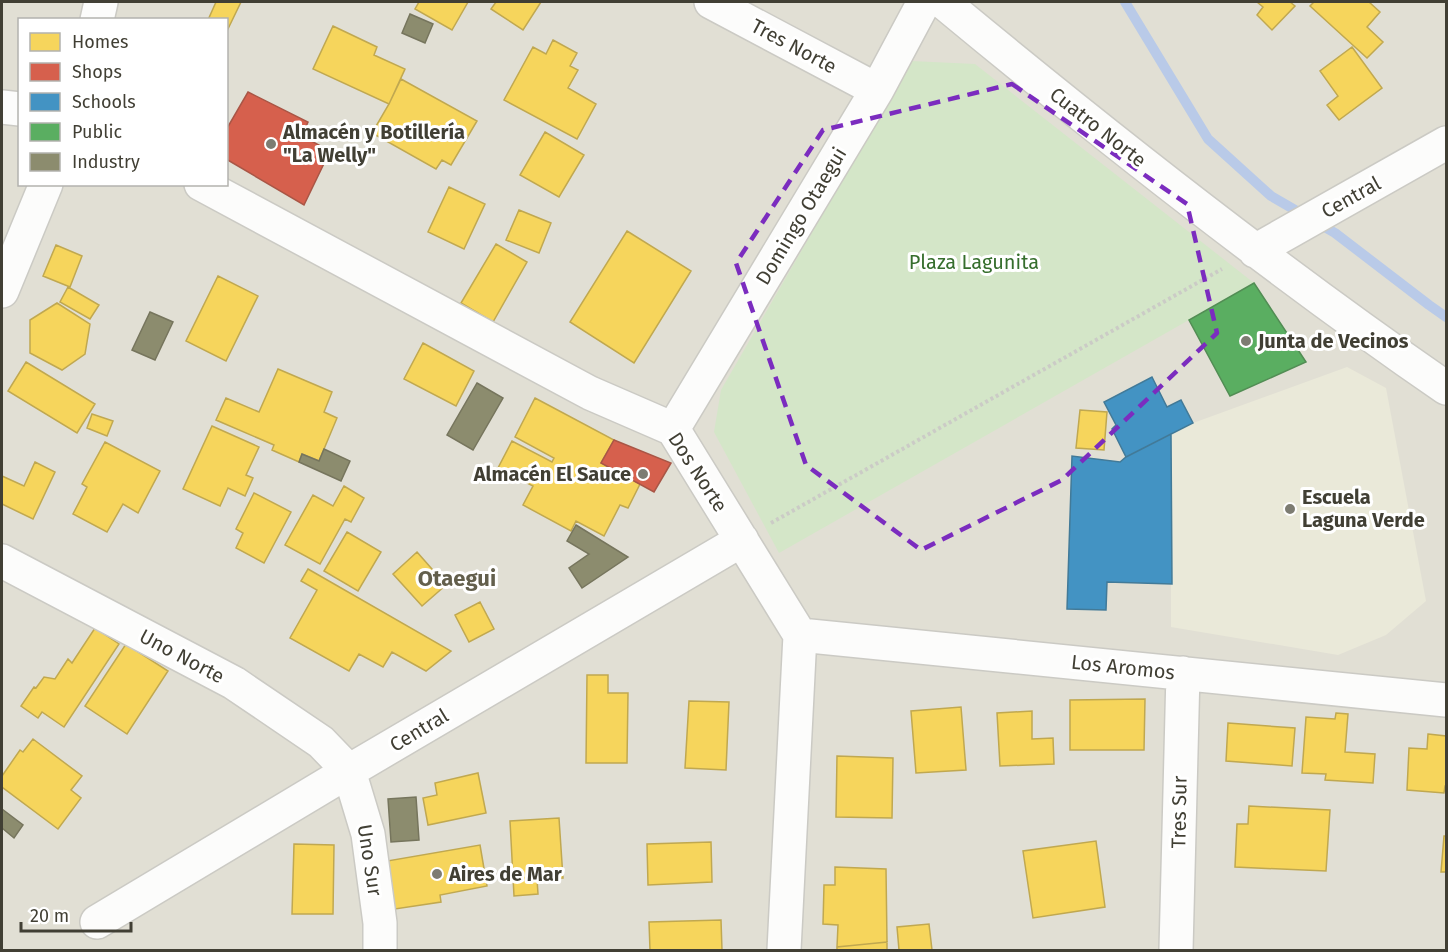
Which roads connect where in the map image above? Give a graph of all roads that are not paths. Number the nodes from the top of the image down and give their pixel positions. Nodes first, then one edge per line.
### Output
1 (101, 2) edge
2 (711, 2) edge
3 (924, 2) edge
4 (943, 2) edge
5 (97, 18) edge
6 (878, 90) junction
7 (2, 107) edge
8 (18, 109) edge
9 (1446, 144) edge
10 (45, 186) edge
11 (205, 186) edge
12 (1255, 251) junction
13 (2, 291) edge
14 (1446, 388) edge
15 (673, 429) junction
16 (742, 540) junction
17 (2, 561) edge
18 (800, 634) junction
19 (1183, 673) junction
20 (1446, 700) edge
21 (349, 771) junction
22 (97, 922) dead end
23 (380, 951) edge
24 (783, 951) edge
25 (1176, 951) edge

1 - 5 street
2 - 6 street, Tres Norte
3 - 6 street, Domingo Otaegui
4 - 12 street, Cuatro Norte
6 - 15 street, Domingo Otaegui
7 - 8 street
9 - 12 street, Central
10 - 13 street
11 - 15 street, Dos Norte
12 - 14 street, Cuatro Norte
15 - 16 street, Dos Norte
16 - 18 street, Dos Norte
16 - 21 street, Central
17 - 21 street, Uno Norte
18 - 19 street, Los Aromos
18 - 24 street
19 - 20 street, Los Aromos
19 - 25 street, Tres Sur
21 - 22 street, Central
21 - 23 street, Uno Sur

